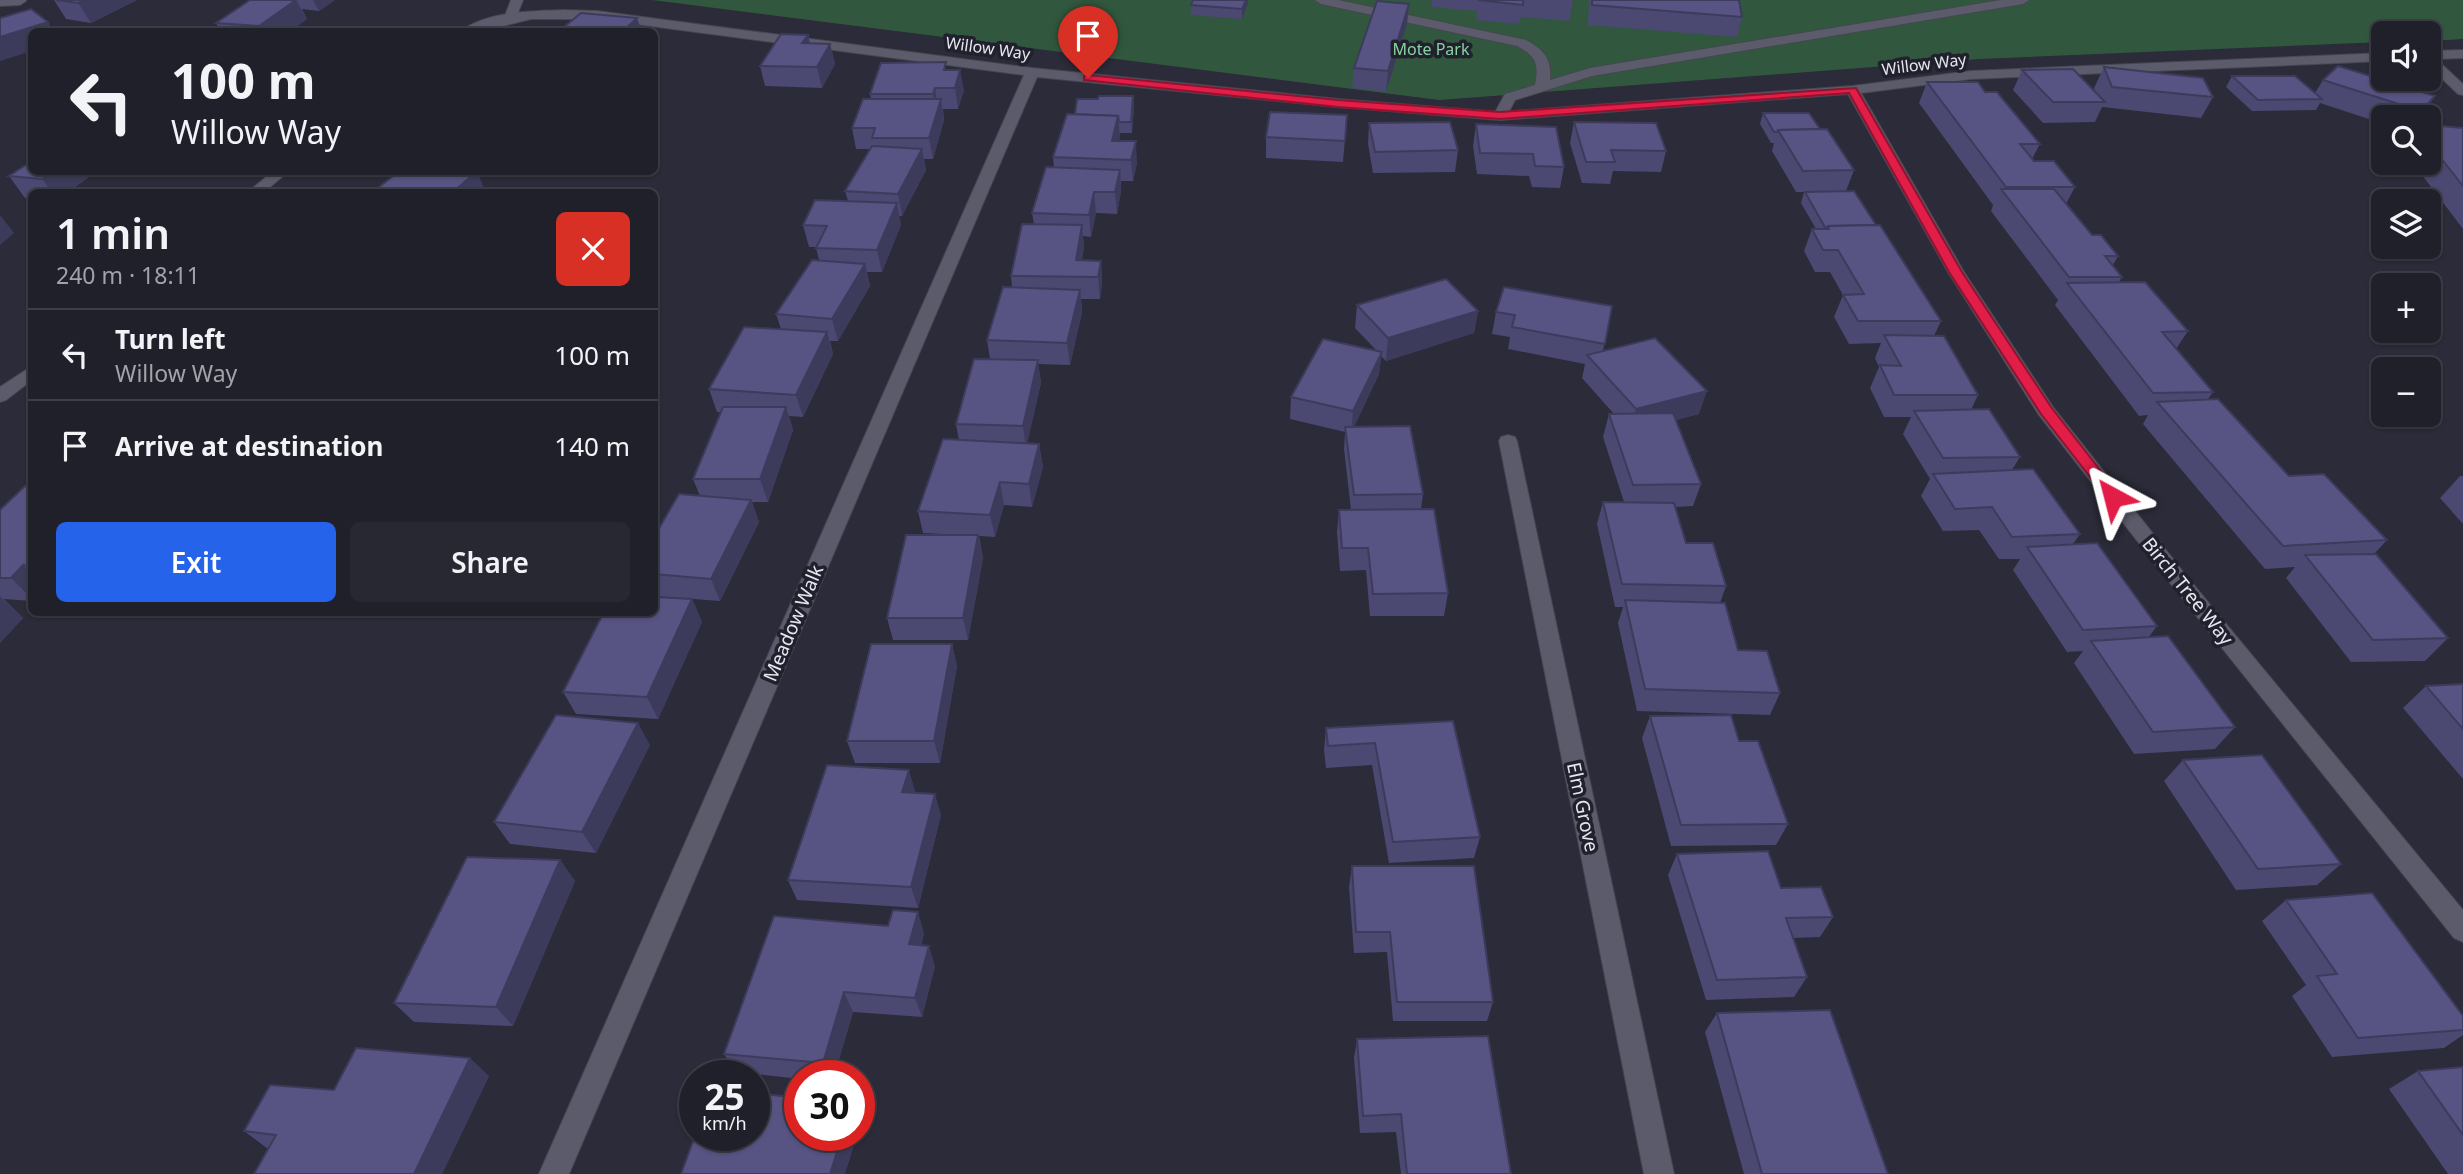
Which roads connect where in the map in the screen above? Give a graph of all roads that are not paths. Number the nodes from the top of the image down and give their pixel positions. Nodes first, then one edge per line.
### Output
1 (517, 0) edge
2 (1321, 0) edge
3 (2022, 0) edge
4 (20, 1) edge
5 (0, 2) edge
6 (510, 18) junction
7 (479, 28) edge
8 (2463, 54) edge
9 (2441, 56) edge
10 (2371, 58) edge
11 (2441, 69) edge
12 (1032, 72) junction
13 (1542, 86) junction
14 (1852, 90) junction
15 (2463, 90) edge
16 (1500, 116) junction
17 (277, 175) edge
18 (259, 189) edge
19 (28, 374) edge
20 (0, 396) edge
21 (1508, 441) dead end
22 (2463, 930) edge
23 (554, 1174) edge
24 (1658, 1174) edge

1 - 6 street
2 - 13 street
3 - 13 street
4 - 5 street
6 - 7 street, Willow Way
6 - 12 street, Willow Way
8 - 9 street
10 - 14 street, Willow Way
11 - 15 street
12 - 16 street, Willow Way
12 - 23 street, Meadow Walk
13 - 16 street
14 - 16 street, Willow Way
14 - 22 street, Birch Tree Way
17 - 18 street
19 - 20 street
21 - 24 street, Elm Grove

